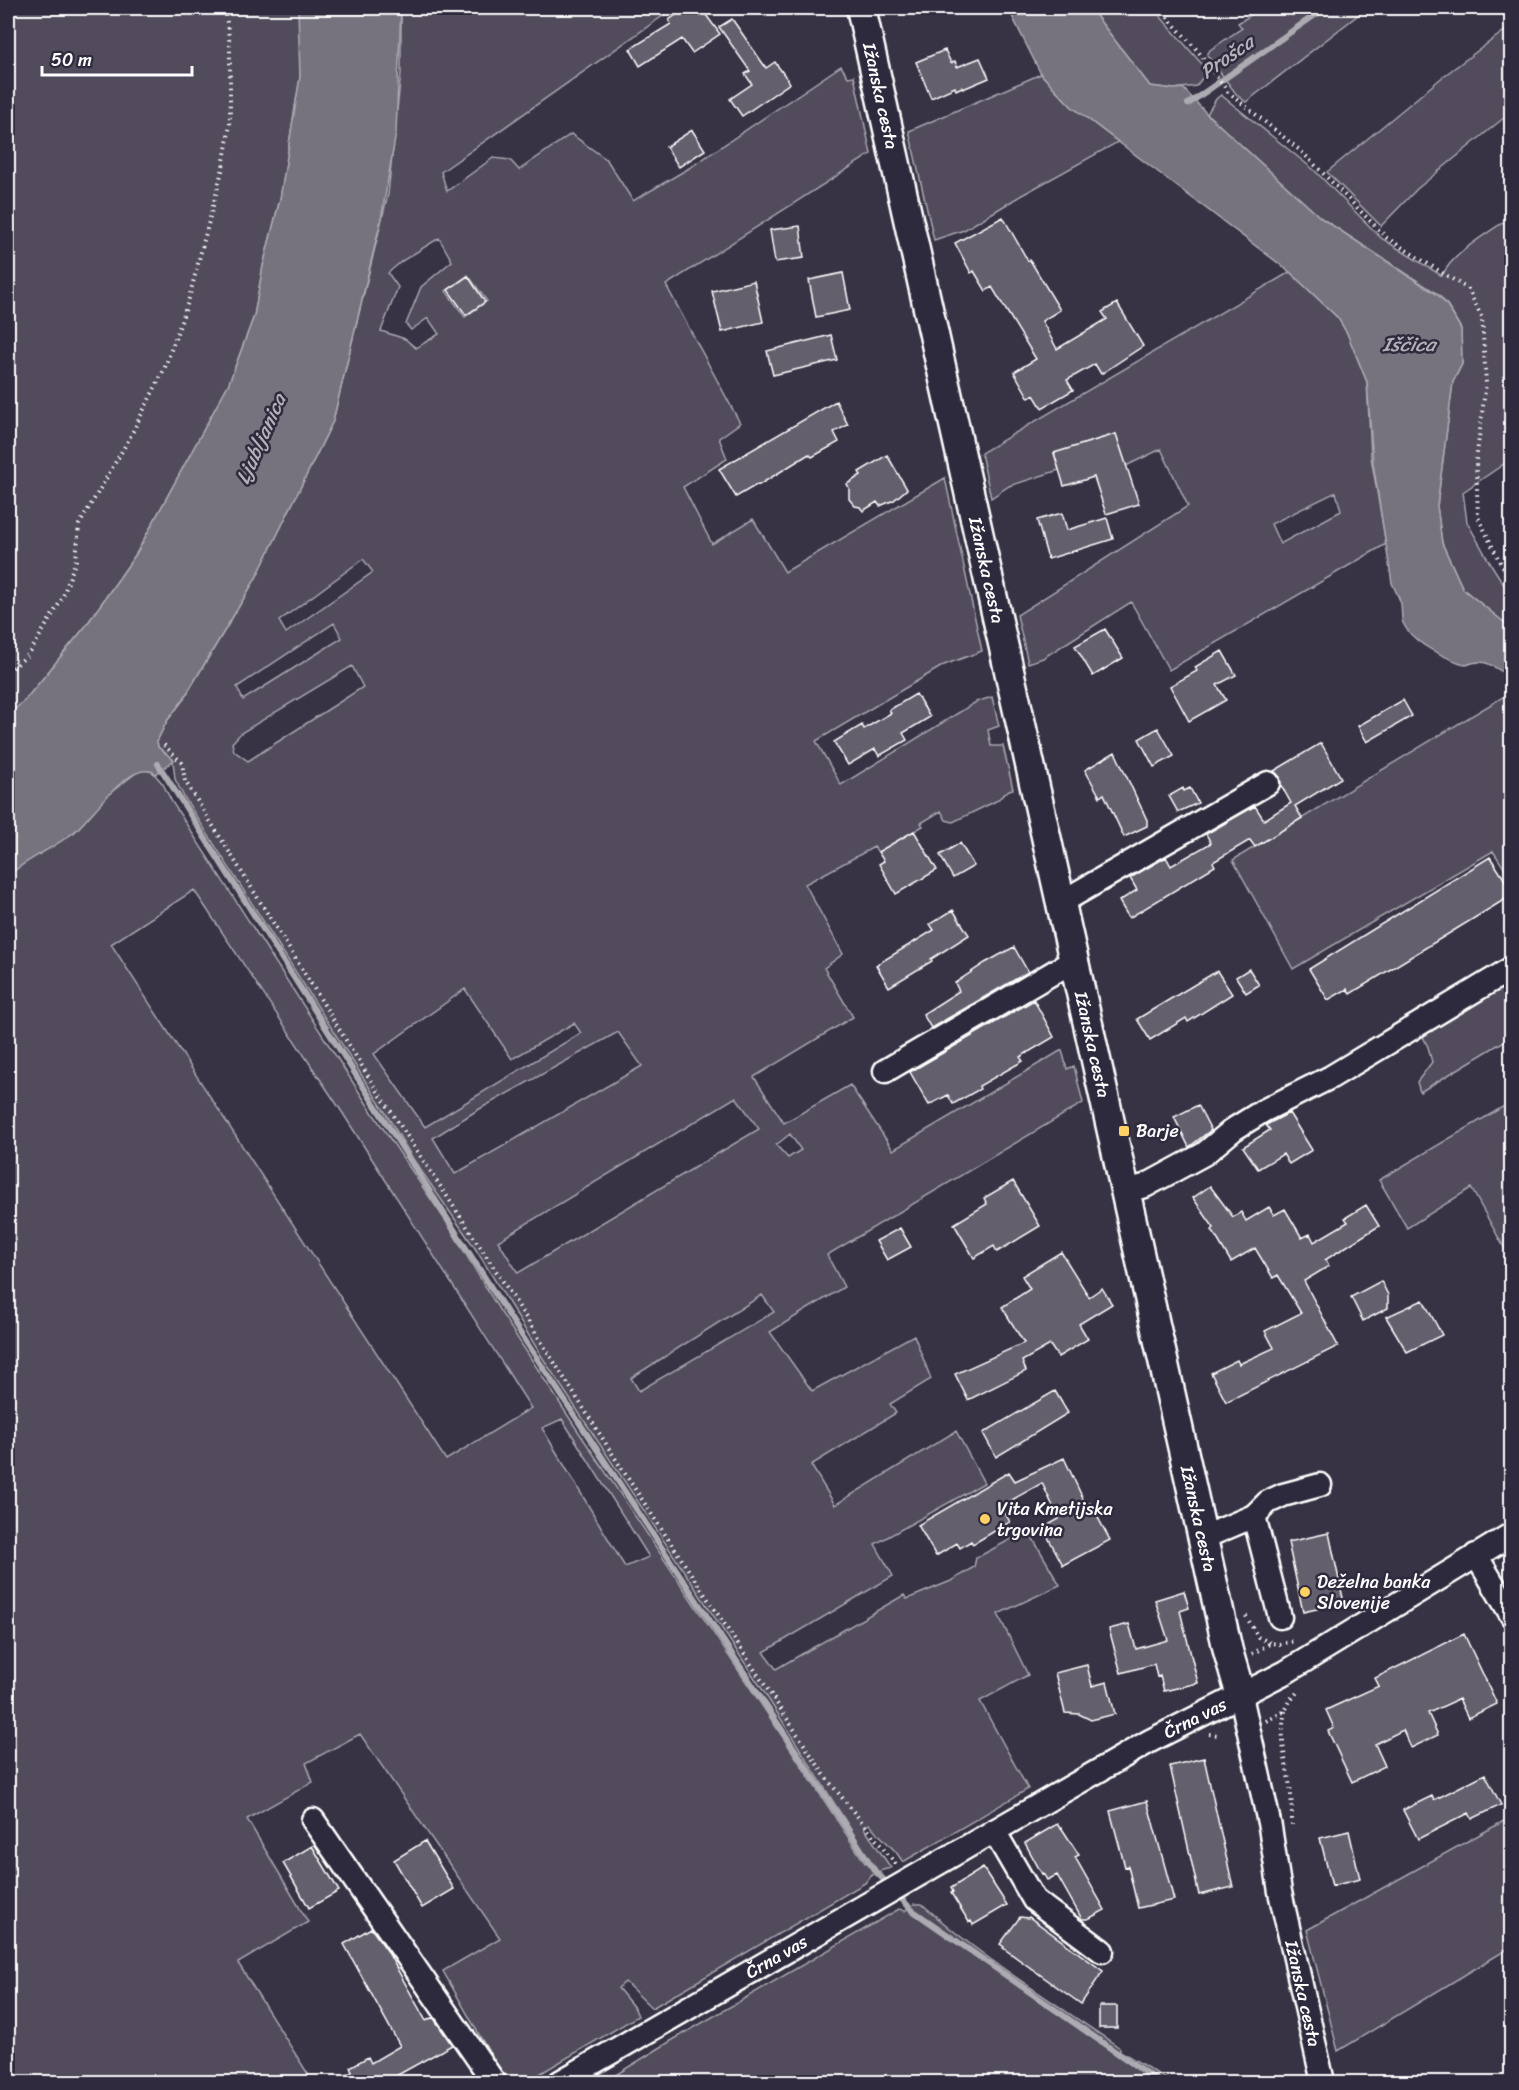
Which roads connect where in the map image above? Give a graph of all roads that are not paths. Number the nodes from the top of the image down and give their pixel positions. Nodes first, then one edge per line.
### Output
1 (861, 8) edge
2 (1268, 783) dead end
3 (1060, 903) junction
4 (1073, 961) junction
5 (1512, 968) edge
6 (885, 1071) dead end
7 (1124, 1191) junction
8 (1320, 1485) dead end
9 (1254, 1516) junction
10 (1512, 1534) edge
11 (1202, 1538) junction
12 (1476, 1555) junction
13 (1512, 1616) edge
14 (1280, 1617) dead end
15 (1241, 1696) junction
16 (313, 1820) dead end
17 (994, 1831) junction
18 (1102, 1951) dead end
19 (494, 2082) edge
20 (560, 2082) edge
21 (1323, 2082) edge

1 - 3 main road, Ižanska cesta
2 - 3 street
3 - 4 main road, Ižanska cesta
4 - 6 street
4 - 7 main road, Ižanska cesta
5 - 7 street
7 - 11 main road, Ižanska cesta
8 - 9 street
9 - 11 street
9 - 14 street
10 - 12 street, Črna vas
11 - 15 main road, Ižanska cesta
12 - 13 street
12 - 15 street, Črna vas
15 - 17 street, Črna vas
15 - 21 street, Ižanska cesta
16 - 19 street
17 - 18 street
17 - 20 street, Črna vas

